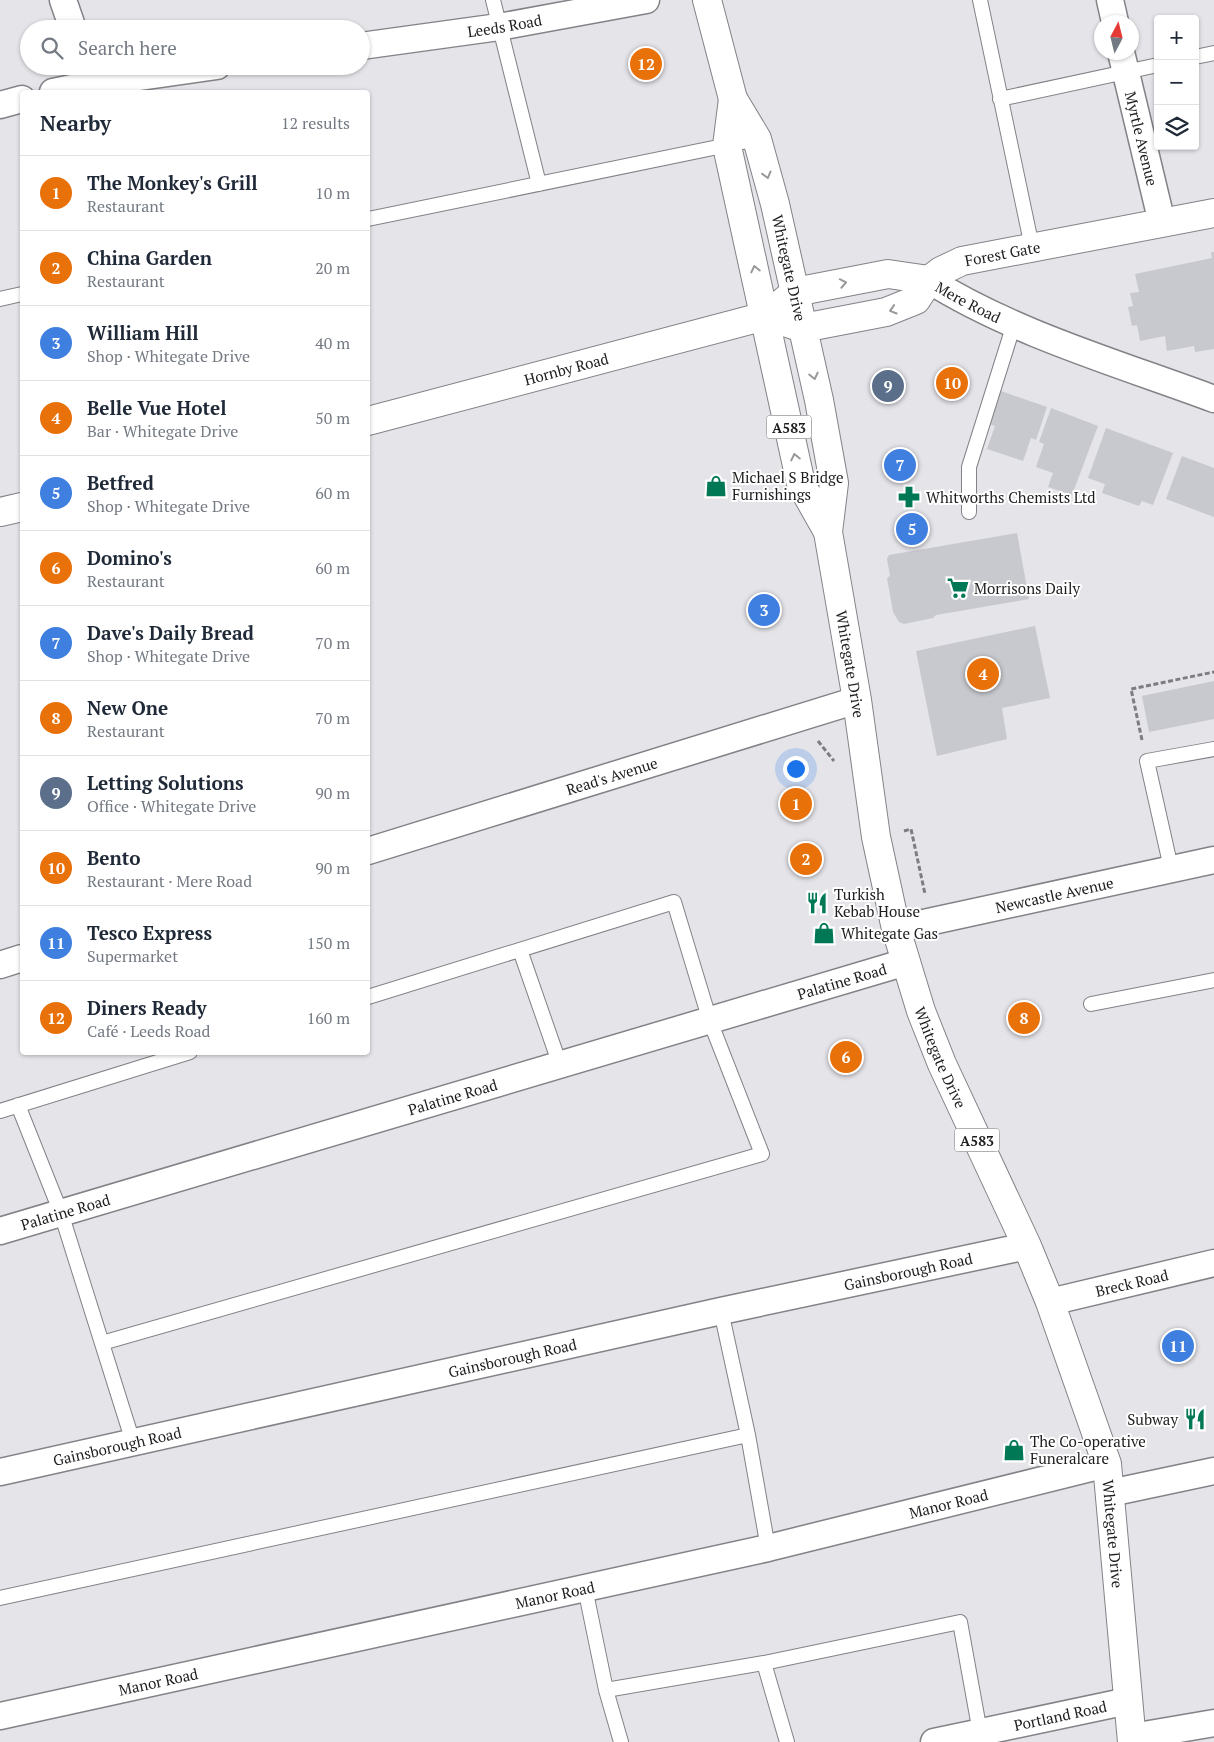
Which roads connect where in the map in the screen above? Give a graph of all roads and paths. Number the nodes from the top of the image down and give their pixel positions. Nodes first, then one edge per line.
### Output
1 (63, 0) edge
2 (493, 0) edge
3 (646, 0) edge
4 (707, 0) edge
5 (980, 0) edge
6 (1110, 0) edge
7 (1113, 15) edge
8 (70, 20) edge
9 (499, 27) junction
10 (370, 45) edge
11 (1214, 53) edge
12 (1199, 56) edge
13 (1123, 62) edge
14 (1154, 65) edge
15 (141, 75) edge
16 (90, 81) edge
17 (60, 90) edge
18 (732, 99) junction
19 (1000, 99) junction
20 (20, 100) edge
21 (0, 105) edge
22 (757, 139) junction
23 (727, 146) junction
24 (539, 184) junction
25 (1214, 214) edge
26 (370, 219) edge
27 (1162, 223) junction
28 (1032, 247) junction
29 (928, 280) junction
30 (795, 292) junction
31 (20, 294) edge
32 (0, 299) edge
33 (765, 316) junction
34 (1014, 324) junction
35 (803, 328) junction
36 (1214, 399) edge
37 (370, 420) edge
38 (20, 507) edge
39 (0, 512) edge
40 (969, 512) dead end
41 (828, 532) junction
42 (1214, 672) edge
43 (857, 700) junction
44 (1214, 749) edge
45 (1147, 761) junction
46 (370, 850) edge
47 (1214, 860) edge
48 (1171, 868) junction
49 (896, 929) junction
50 (520, 950) junction
51 (20, 959) edge
52 (906, 962) junction
53 (0, 965) edge
54 (1214, 980) edge
55 (370, 997) edge
56 (1091, 1004) dead end
57 (710, 1021) junction
58 (180, 1055) edge
59 (560, 1065) junction
60 (18, 1105) junction
61 (0, 1111) edge
62 (60, 1213) junction
63 (0, 1231) edge
64 (1027, 1246) junction
65 (1214, 1263) edge
66 (1050, 1302) junction
67 (720, 1311) junction
68 (102, 1343) junction
69 (748, 1435) junction
70 (133, 1442) junction
71 (1106, 1464) junction
72 (1214, 1471) edge
73 (0, 1472) edge
74 (1110, 1493) junction
75 (768, 1548) junction
76 (585, 1588) junction
77 (0, 1598) edge
78 (764, 1663) junction
79 (606, 1690) junction
80 (1128, 1701) junction
81 (0, 1716) edge
82 (1214, 1723) edge
83 (981, 1737) edge
84 (1132, 1739) edge
85 (620, 1742) edge
86 (787, 1742) edge
87 (934, 1742) edge

1 - 8 street
2 - 9 lane
3 - 9 street, Leeds Road
4 - 18 main road, Whitegate Drive / A583
5 - 19 lane
6 - 7 street
9 - 10 street, Leeds Road
9 - 24 lane
11 - 12 lane
13 - 14 lane
13 - 19 lane
13 - 27 street, Myrtle Avenue
15 - 16 street
16 - 17 street
18 - 22 main road, Whitegate Drive / A583
18 - 23 main road, Whitegate Drive / A583
19 - 28 lane
20 - 21 street
22 - 23 lane
22 -> 30 main road, Whitegate Drive / A583
23 - 24 lane
33 -> 23 main road, Whitegate Drive / A583
24 - 26 lane
25 - 27 main road, Forest Gate
27 - 28 main road, Forest Gate
28 - 29 main road, Forest Gate
30 -> 29 main road
29 - 34 street, Mere Road
29 -> 35 main road, Mere Road
30 - 33 main road
30 - 35 main road, Whitegate Drive / A583
31 - 32 lane
33 - 35 main road, Mere Road
33 - 37 main road, Hornby Road
41 -> 33 main road, Whitegate Drive / A583
34 - 36 street, Mere Road
34 - 40 lane
35 -> 41 main road, Whitegate Drive / A583
38 - 39 main road
41 - 43 main road, Whitegate Drive / A583
42 - 45 path
43 - 46 street, Read's Avenue
43 - 49 main road, Whitegate Drive / A583
44 - 45 lane
45 - 48 lane
47 - 48 street, Newcastle Avenue
48 - 49 street, Newcastle Avenue
49 - 52 main road, Whitegate Drive / A583
50 - 55 lane
50 - 57 lane
50 - 59 lane
51 - 53 street
52 - 57 street, Palatine Road
52 - 64 main road, Whitegate Drive / A583
54 - 56 lane
57 - 59 street, Palatine Road
57 - 68 lane
58 - 60 lane
59 - 62 street, Palatine Road
60 - 61 lane
60 - 62 lane
62 - 63 street, Palatine Road
62 - 68 lane
64 - 66 main road, Whitegate Drive / A583
64 - 67 street, Gainsborough Road
65 - 66 street, Breck Road
66 - 71 main road, Whitegate Drive / A583
67 - 69 lane
67 - 70 street, Gainsborough Road
68 - 70 lane
69 - 75 lane
69 - 77 lane
70 - 73 street, Gainsborough Road
71 - 74 main road, Whitegate Drive / A583
71 - 75 street, Manor Road
72 - 74 street
74 - 80 main road, Whitegate Drive / A583
75 - 76 street, Manor Road
76 - 79 lane
76 - 81 street, Manor Road
78 - 79 lane
78 - 83 lane
78 - 86 lane
79 - 85 lane
80 - 83 street, Portland Road
80 - 84 main road, Whitegate Drive / A583
82 - 84 street
83 - 87 street, Portland Road

